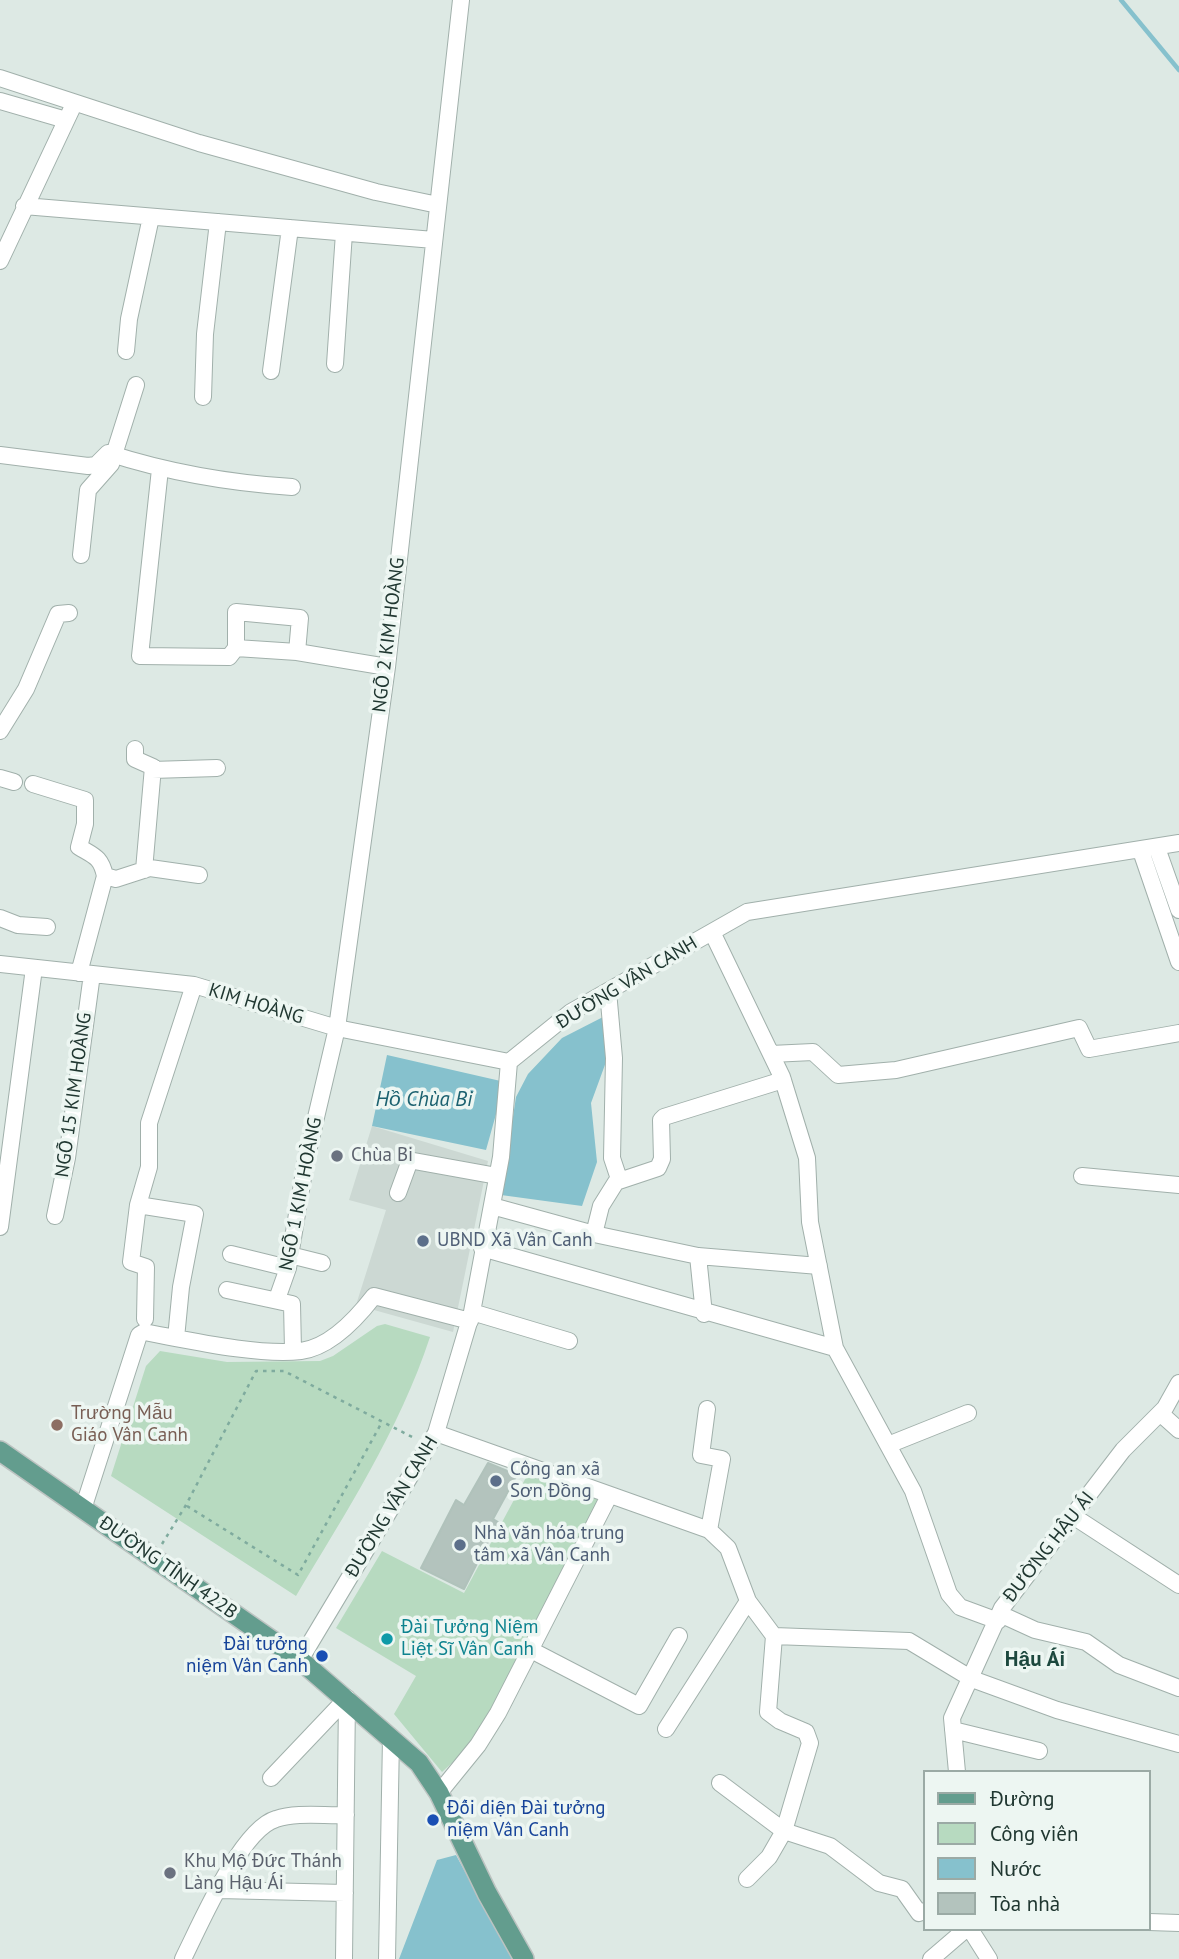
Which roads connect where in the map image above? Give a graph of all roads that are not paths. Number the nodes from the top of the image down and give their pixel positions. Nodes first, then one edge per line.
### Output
1 (461, 0) edge
2 (0, 78) edge
3 (0, 100) edge
4 (74, 104) junction
5 (66, 120) junction
6 (438, 205) junction
7 (24, 206) junction
8 (151, 216) junction
9 (218, 222) junction
10 (290, 228) junction
11 (344, 233) junction
12 (434, 240) junction
13 (0, 261) edge
14 (126, 351) dead end
15 (335, 364) dead end
16 (271, 370) dead end
17 (136, 385) dead end
18 (203, 397) dead end
19 (112, 454) junction
20 (0, 455) edge
21 (160, 469) junction
22 (292, 486) dead end
23 (81, 555) dead end
24 (69, 613) dead end
25 (236, 648) junction
26 (297, 652) junction
27 (387, 667) junction
28 (0, 731) edge
29 (135, 750) dead end
30 (217, 768) dead end
31 (152, 770) junction
32 (33, 784) dead end
33 (1179, 843) edge
34 (1149, 849) junction
35 (144, 870) junction
36 (199, 874) dead end
37 (105, 876) junction
38 (1179, 910) edge
39 (0, 918) edge
40 (47, 928) dead end
41 (712, 932) junction
42 (1179, 962) edge
43 (0, 964) edge
44 (34, 968) junction
45 (85, 974) junction
46 (194, 985) junction
47 (608, 991) junction
48 (337, 1028) junction
49 (1179, 1033) edge
50 (771, 1054) junction
51 (509, 1062) junction
52 (783, 1080) junction
53 (497, 1176) junction
54 (1082, 1176) dead end
55 (619, 1179) junction
56 (1179, 1185) edge
57 (398, 1193) dead end
58 (138, 1205) junction
59 (492, 1206) junction
60 (55, 1216) dead end
61 (0, 1227) edge
62 (594, 1234) junction
63 (482, 1248) junction
64 (231, 1254) dead end
65 (698, 1256) junction
66 (289, 1261) junction
67 (323, 1263) dead end
68 (819, 1266) junction
69 (228, 1290) dead end
70 (277, 1299) junction
71 (704, 1314) junction
72 (471, 1317) junction
73 (145, 1325) junction
74 (176, 1338) junction
75 (569, 1341) dead end
76 (835, 1349) junction
77 (293, 1350) junction
78 (1179, 1383) edge
79 (707, 1409) dead end
80 (968, 1413) dead end
81 (1160, 1413) junction
82 (1179, 1430) edge
83 (433, 1440) junction
84 (888, 1445) junction
85 (0, 1451) edge
86 (609, 1496) junction
87 (83, 1509) junction
88 (1073, 1516) junction
89 (709, 1530) junction
90 (1179, 1585) edge
91 (748, 1601) junction
92 (999, 1618) junction
93 (679, 1636) dead end
94 (774, 1636) junction
95 (531, 1650) junction
96 (300, 1660) junction
97 (972, 1679) junction
98 (1179, 1688) edge
99 (347, 1698) junction
100 (666, 1729) dead end
101 (953, 1730) junction
102 (391, 1738) junction
103 (1179, 1744) edge
104 (1039, 1751) dead end
105 (957, 1770) edge
106 (271, 1778) dead end
107 (720, 1783) dead end
108 (439, 1793) junction
109 (346, 1815) junction
110 (783, 1831) junction
111 (747, 1879) dead end
112 (219, 1890) junction
113 (345, 1893) junction
114 (923, 1911) edge
115 (1151, 1922) edge
116 (1179, 1923) edge
117 (966, 1931) edge
118 (969, 1931) edge
119 (183, 1959) edge
120 (344, 1959) edge
121 (387, 1959) edge
122 (524, 1959) edge
123 (931, 1959) edge
124 (989, 1959) edge

1 - 6 street, NGÕ 2 KIM HOÀNG
2 - 4 street
3 - 5 street
4 - 5 street
4 - 6 street
5 - 7 street
6 - 12 street, NGÕ 2 KIM HOÀNG
7 - 8 street
7 - 13 street
8 - 9 street
8 - 14 street
9 - 10 street
9 - 18 street
10 - 11 street
10 - 16 street
11 - 12 street
11 - 15 street
12 - 27 street, NGÕ 2 KIM HOÀNG
17 - 19 street
19 - 20 street
19 - 21 street
19 - 23 street
21 - 22 street
21 - 25 street
24 - 28 street
25 - 26 street
25 - 26 street
26 - 27 street
27 - 48 street, NGÕ 2 KIM HOÀNG
29 - 31 street
30 - 31 street
31 - 35 street
32 - 37 street
33 - 34 street, ĐƯỜNG VÂN CANH
34 - 38 street
34 - 41 street, ĐƯỜNG VÂN CANH
34 - 42 street
35 - 36 street
35 - 37 street
37 - 45 street, NGÕ 15 KIM HOÀNG
39 - 40 street
41 - 47 street, ĐƯỜNG VÂN CANH
41 - 50 street
43 - 44 street, KIM HOÀNG
44 - 45 street, KIM HOÀNG
44 - 61 street
45 - 46 street, KIM HOÀNG
45 - 60 street, NGÕ 15 KIM HOÀNG
46 - 48 street, KIM HOÀNG
46 - 58 street
47 - 51 street, ĐƯỜNG VÂN CANH
47 - 55 street
48 - 51 street, KIM HOÀNG
48 - 66 street, NGÕ 1 KIM HOÀNG
49 - 50 street
50 - 52 street
51 - 53 street, ĐƯỜNG VÂN CANH
52 - 55 street
52 - 68 street
53 - 57 street
53 - 59 street, ĐƯỜNG VÂN CANH
54 - 56 street
55 - 62 street
58 - 73 street
58 - 74 street
59 - 62 street
59 - 63 street, ĐƯỜNG VÂN CANH
62 - 65 street
63 - 71 street
63 - 72 street, ĐƯỜNG VÂN CANH
64 - 66 street
65 - 68 street
65 - 71 street
66 - 67 street
66 - 70 street, NGÕ 1 KIM HOÀNG
68 - 76 street
69 - 70 street
70 - 77 street
71 - 76 street
72 - 75 street
72 - 77 street
72 - 83 street, ĐƯỜNG VÂN CANH
73 - 74 street
73 - 87 street
74 - 77 street
76 - 84 street
78 - 81 street, ĐƯỜNG HẬU ÁI
79 - 89 street
80 - 84 street
81 - 82 street
81 - 88 street, ĐƯỜNG HẬU ÁI
83 - 86 street
83 - 96 street, ĐƯỜNG VÂN CANH
84 - 92 street
85 - 87 main road, ĐƯỜNG TỈNH 422B
86 - 89 street
86 - 95 street
87 - 96 main road, ĐƯỜNG TỈNH 422B
88 - 90 street
88 - 92 street, ĐƯỜNG HẬU ÁI
89 - 91 street
91 - 94 street
91 - 100 street
92 - 97 street, ĐƯỜNG HẬU ÁI
92 - 98 street
93 - 95 street
94 - 97 street
94 - 110 street
95 - 108 street
96 - 99 main road, ĐƯỜNG TỈNH 422B
97 - 101 street, ĐƯỜNG HẬU ÁI
97 - 103 street
99 - 102 main road, ĐƯỜNG TỈNH 422B
99 - 106 street
99 - 109 street
101 - 104 street
101 - 105 street, ĐƯỜNG HẬU ÁI
102 - 108 main road, ĐƯỜNG TỈNH 422B
102 - 121 street
107 - 110 street
108 - 122 main road, ĐƯỜNG TỈNH 422B
109 - 112 street
109 - 113 street
110 - 111 street
110 - 114 street
112 - 113 street
112 - 119 street
113 - 120 street
115 - 116 street
117 - 123 street
118 - 124 street

